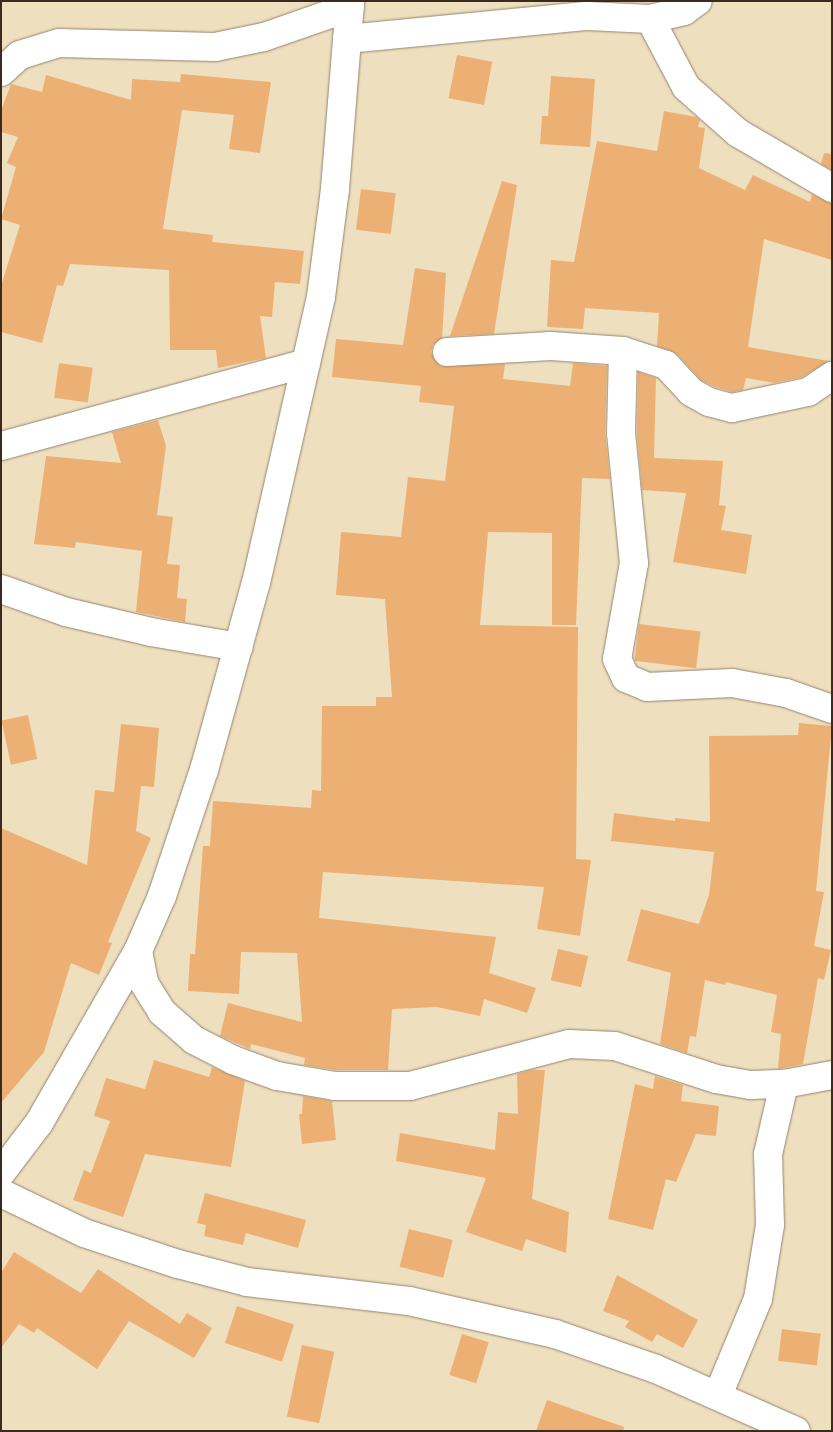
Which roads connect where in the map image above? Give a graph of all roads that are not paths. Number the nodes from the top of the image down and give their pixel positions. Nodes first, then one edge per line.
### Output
1 (698, 1) edge
2 (350, 4) edge
3 (650, 19) junction
4 (346, 39) junction
5 (1, 72) edge
6 (832, 188) edge
7 (623, 351) junction
8 (447, 352) dead end
9 (306, 363) junction
10 (832, 376) edge
11 (1, 446) edge
12 (1, 589) edge
13 (239, 647) junction
14 (832, 709) edge
15 (138, 951) junction
16 (832, 1075) edge
17 (784, 1084) junction
18 (3, 1165) edge
19 (1, 1193) edge
20 (718, 1395) junction
21 (796, 1431) edge

1 - 3 street
2 - 4 street
2 - 5 street
3 - 4 street
3 - 6 street
4 - 9 street
7 - 8 street
7 - 10 street
7 - 14 street
9 - 11 street
9 - 13 street
12 - 13 street
13 - 15 street
15 - 17 street
15 - 18 street
16 - 17 street
17 - 20 street
19 - 20 street
20 - 21 street

